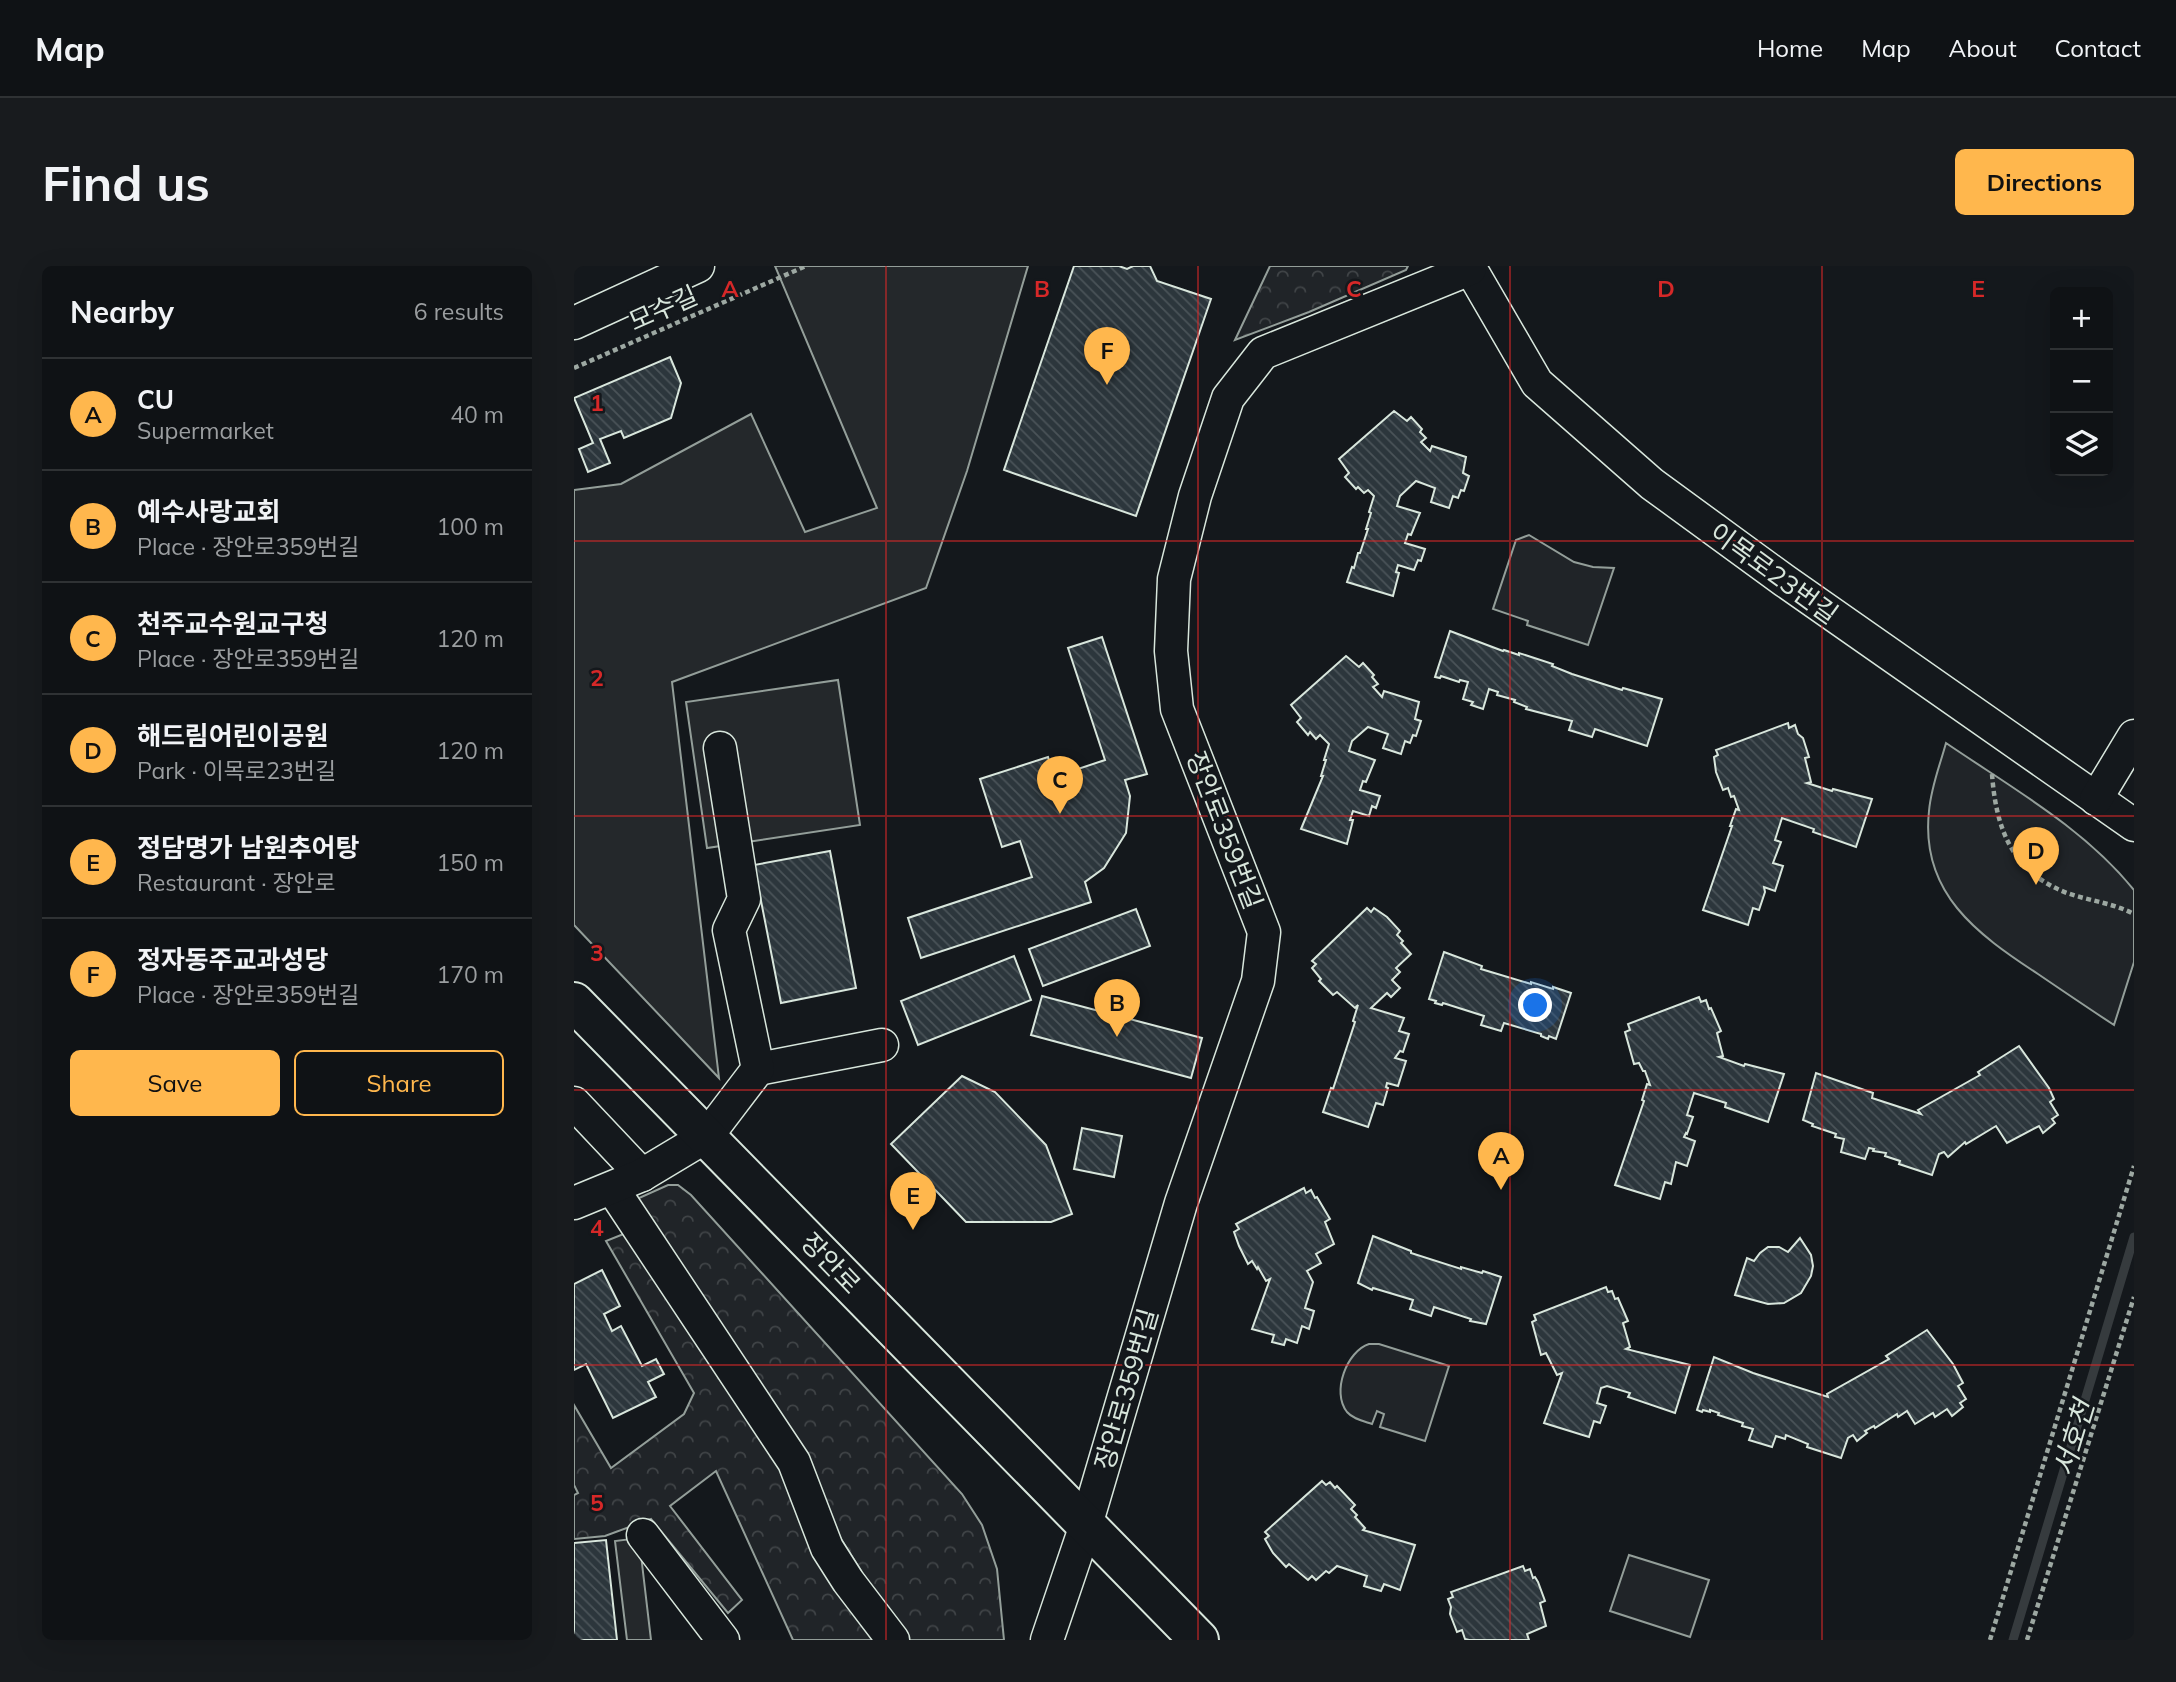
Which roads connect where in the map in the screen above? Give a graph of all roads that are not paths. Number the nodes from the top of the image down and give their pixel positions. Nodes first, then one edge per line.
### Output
1 (698, 266) edge
2 (1470, 268) edge
3 (574, 323) edge
4 (2134, 736) edge
5 (720, 748) dead end
6 (2096, 799) junction
7 (2134, 825) edge
8 (574, 1002) edge
9 (882, 1045) dead end
10 (758, 1069) junction
11 (574, 1103) edge
12 (707, 1136) junction
13 (642, 1175) junction
14 (612, 1188) junction
15 (574, 1203) edge
16 (1086, 1525) junction
17 (643, 1535) dead end
18 (723, 1640) edge
19 (893, 1640) edge
20 (1047, 1640) edge
21 (1199, 1640) edge

1 - 3 street
2 - 6 street, 이목로23번길
2 - 16 street, 장안로359번길
4 - 6 street
5 - 10 street
6 - 7 street, 이목로23번길
8 - 12 main road, 장안로
9 - 10 street
10 - 12 street
11 - 13 street
12 - 13 street
12 - 16 main road, 장안로
13 - 14 street
14 - 15 street
14 - 19 street
16 - 20 street
16 - 21 main road, 장안로
17 - 18 street

